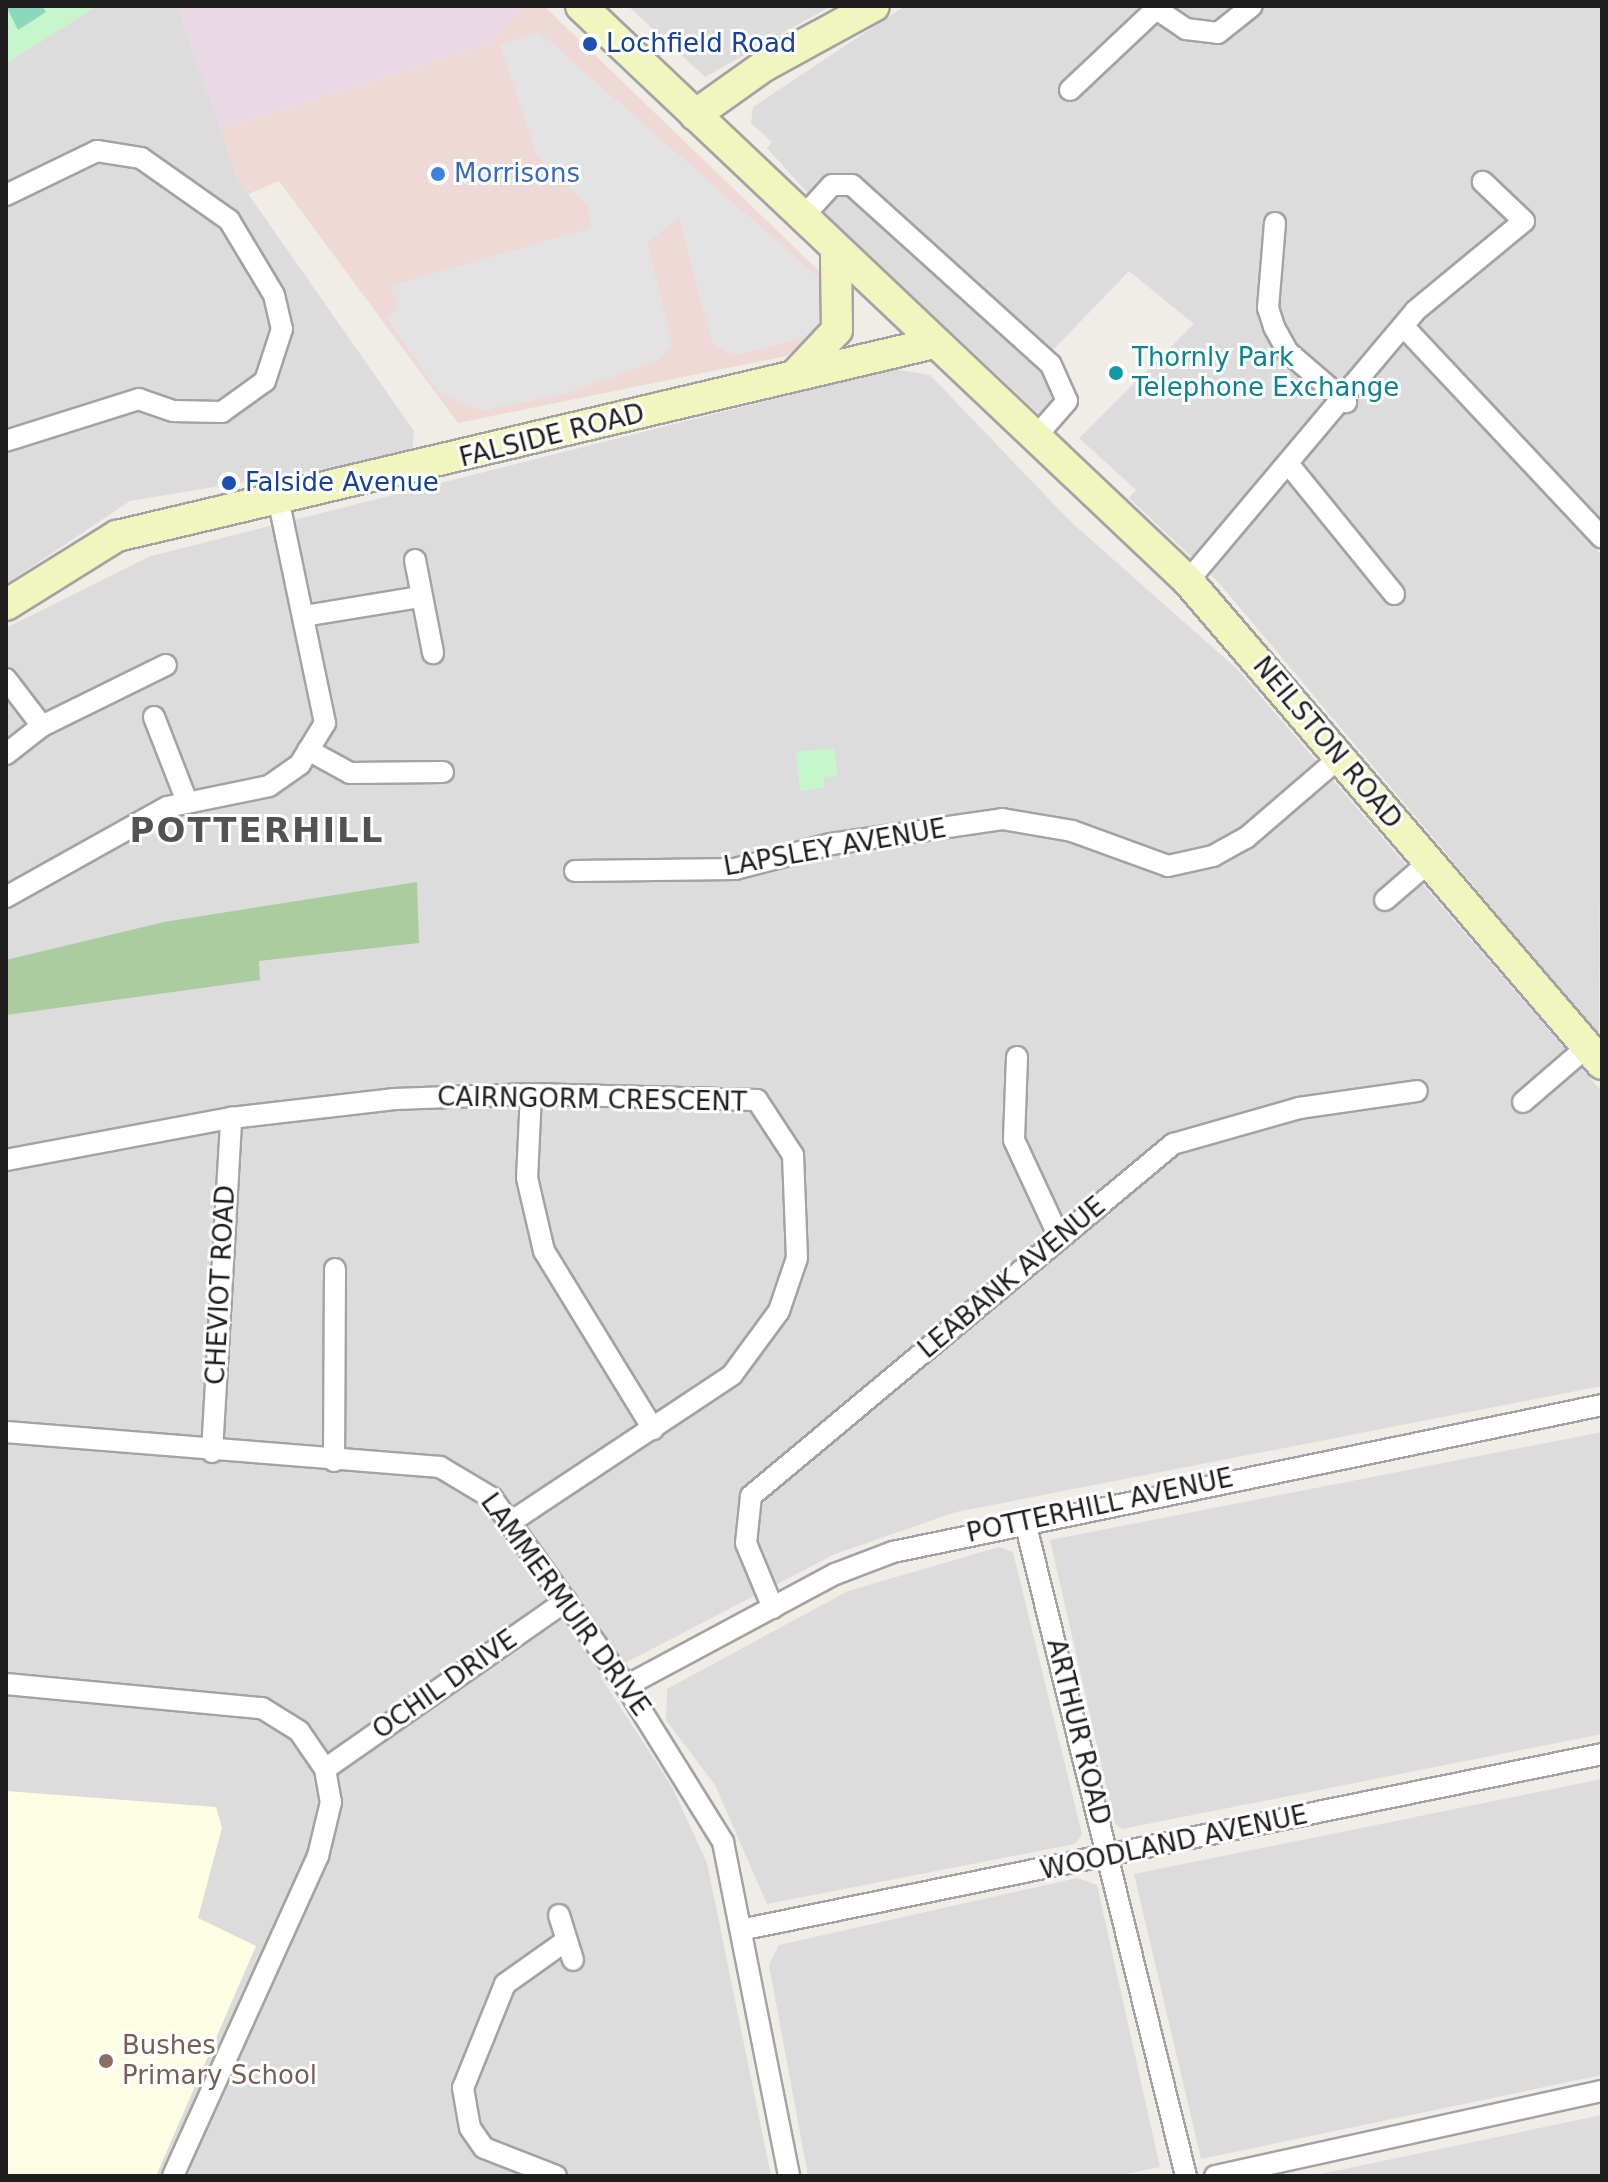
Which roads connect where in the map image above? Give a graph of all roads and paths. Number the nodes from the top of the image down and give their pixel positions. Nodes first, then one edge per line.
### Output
1 (581, 6) edge
2 (874, 6) edge
3 (1252, 6) edge
4 (1154, 8) edge
5 (1070, 90) dead end
6 (695, 115) junction
7 (1483, 182) dead end
8 (6, 195) edge
9 (800, 220) junction
10 (1275, 223) dead end
11 (836, 254) junction
12 (1404, 327) junction
13 (930, 344) junction
14 (788, 380) junction
15 (1346, 402) junction
16 (1033, 440) junction
17 (6, 441) edge
18 (1290, 466) junction
19 (278, 499) junction
20 (1602, 538) edge
21 (415, 560) dead end
22 (1188, 581) junction
23 (1394, 594) dead end
24 (420, 597) junction
25 (6, 605) edge
26 (304, 616) junction
27 (433, 653) dead end
28 (166, 665) dead end
29 (6, 679) edge
30 (154, 717) dead end
31 (42, 726) junction
32 (308, 750) junction
33 (6, 754) edge
34 (1339, 758) junction
35 (443, 772) dead end
36 (186, 799) junction
37 (1429, 862) junction
38 (575, 871) dead end
39 (6, 897) edge
40 (1385, 900) dead end
41 (1595, 1055) edge
42 (1017, 1057) dead end
43 (1417, 1091) dead end
44 (531, 1094) junction
45 (1523, 1102) dead end
46 (231, 1118) junction
47 (6, 1160) edge
48 (1059, 1237) junction
49 (335, 1269) dead end
50 (1602, 1405) edge
51 (653, 1429) junction
52 (6, 1432) edge
53 (212, 1452) junction
54 (334, 1461) junction
55 (511, 1522) junction
56 (1025, 1522) junction
57 (566, 1601) junction
58 (773, 1608) junction
59 (6, 1684) edge
60 (626, 1686) junction
61 (1602, 1754) edge
62 (325, 1769) junction
63 (1110, 1857) junction
64 (559, 1915) dead end
65 (745, 1929) junction
66 (1602, 2091) edge
67 (173, 2176) edge
68 (556, 2176) edge
69 (787, 2176) edge
70 (1186, 2176) edge
71 (1215, 2176) edge

1 - 6 main road, NEILSTON ROAD
2 - 6 main road
3 - 4 street
4 - 5 street
6 - 9 main road, NEILSTON ROAD
7 - 12 street
8 - 17 street
9 - 11 main road, NEILSTON ROAD
9 - 16 street
10 - 15 street
11 - 13 main road, NEILSTON ROAD
11 - 14 main road
12 - 15 street
12 - 20 street
13 - 14 main road, FALSIDE ROAD
13 - 16 main road, NEILSTON ROAD
14 - 19 main road, FALSIDE ROAD
15 - 18 street
16 - 22 main road, NEILSTON ROAD
18 - 22 street
18 - 23 street
19 - 25 main road, FALSIDE ROAD
19 - 26 street
21 - 24 street
22 - 34 main road, NEILSTON ROAD
24 - 26 street
24 - 27 street
26 - 32 street
28 - 31 street
29 - 31 street
30 - 36 street
31 - 33 street
32 - 35 street
32 - 36 street
34 - 37 main road, NEILSTON ROAD
34 - 38 street, LAPSLEY AVENUE
36 - 39 street
37 - 40 street
37 - 41 main road, NEILSTON ROAD
41 - 45 street
42 - 48 street
43 - 48 street, LEABANK AVENUE
44 - 46 street, CAIRNGORM CRESCENT
44 - 51 street
44 - 51 street, CAIRNGORM CRESCENT
46 - 47 street, CAIRNGORM CRESCENT
46 - 53 street, CHEVIOT ROAD
48 - 58 street, LEABANK AVENUE
49 - 54 street
50 - 56 street, POTTERHILL AVENUE
51 - 55 street, CAIRNGORM CRESCENT
52 - 53 street, LAMMERMUIR DRIVE
53 - 54 street, LAMMERMUIR DRIVE
54 - 55 street, LAMMERMUIR DRIVE
55 - 57 street, LAMMERMUIR DRIVE
56 - 58 street, POTTERHILL AVENUE
56 - 63 street, ARTHUR ROAD
57 - 60 street, LAMMERMUIR DRIVE
57 - 62 street, OCHIL DRIVE
58 - 60 street, POTTERHILL AVENUE
59 - 62 street
60 - 65 street, LAMMERMUIR DRIVE
61 - 63 street, WOODLAND AVENUE
62 - 67 street
63 - 65 street, WOODLAND AVENUE
63 - 70 street, ARTHUR ROAD
64 - 68 street
65 - 69 street, LAMMERMUIR DRIVE
66 - 71 street

